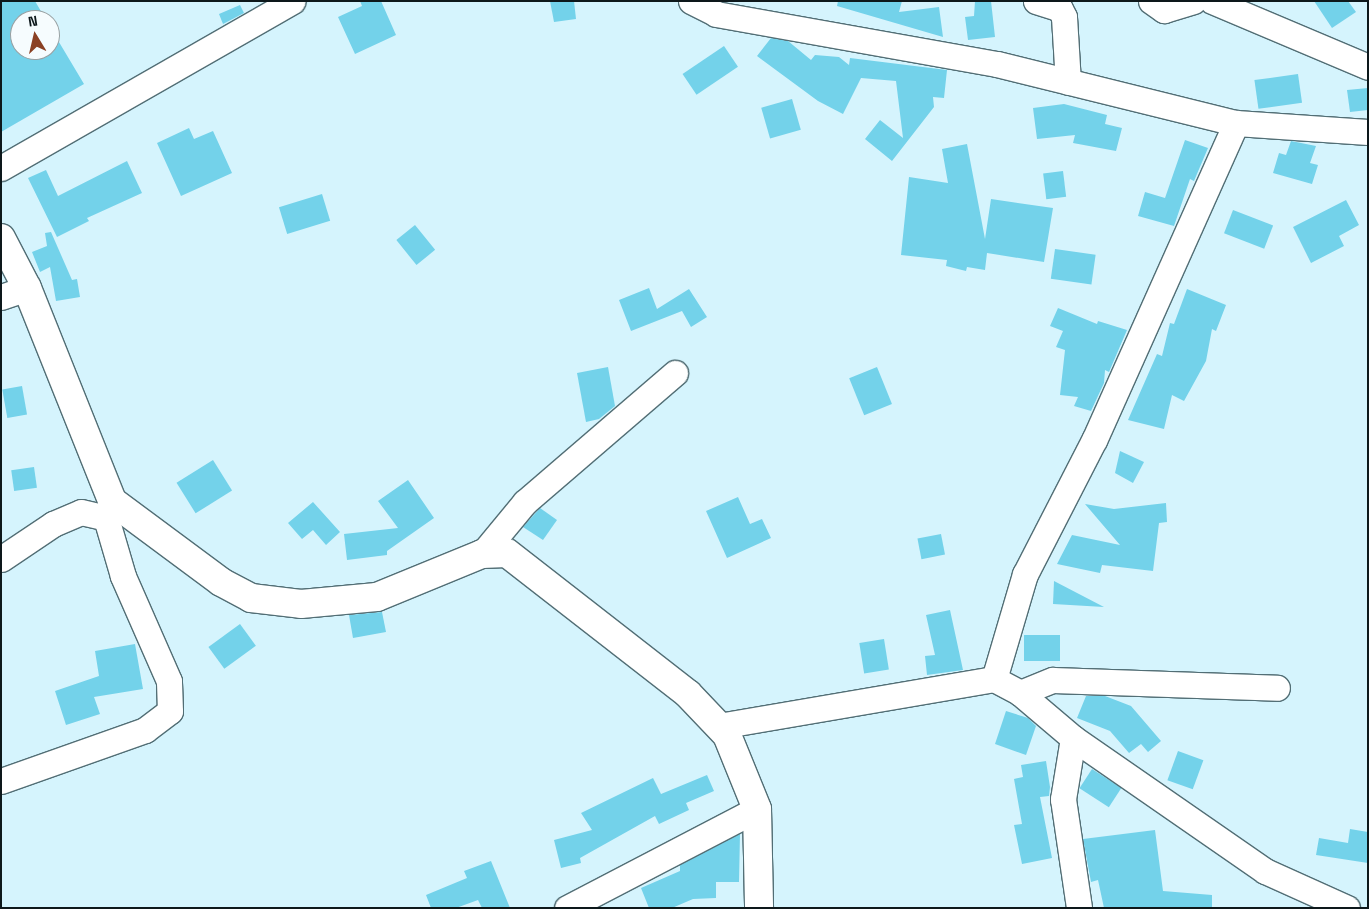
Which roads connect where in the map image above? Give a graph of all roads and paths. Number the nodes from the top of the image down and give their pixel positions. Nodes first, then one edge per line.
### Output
1 (293, 1) edge
2 (691, 1) edge
3 (1036, 1) edge
4 (1151, 1) edge
5 (1194, 1) edge
6 (1212, 1) edge
7 (1368, 67) edge
8 (1068, 82) junction
9 (1236, 123) junction
10 (1368, 132) edge
11 (1, 168) edge
12 (1, 238) edge
13 (27, 288) junction
14 (1, 297) edge
15 (674, 373) dead end
16 (109, 510) junction
17 (482, 554) junction
18 (1, 559) edge
19 (994, 679) junction
20 (1277, 688) dead end
21 (1020, 693) junction
22 (719, 726) junction
23 (1073, 738) junction
24 (1, 781) edge
25 (757, 809) junction
26 (567, 908) edge
27 (759, 908) edge
28 (1079, 908) edge
29 (1347, 908) edge

1 - 11 street
2 - 8 street
3 - 8 street
4 - 5 street
6 - 7 street
8 - 9 street
9 - 10 street
9 - 19 street
12 - 13 street
13 - 14 street
13 - 16 street
15 - 17 street
16 - 17 street
16 - 18 street
16 - 24 street
17 - 22 street
19 - 21 street
19 - 22 street
20 - 21 street
21 - 23 street
22 - 25 street
23 - 28 street
23 - 29 street
25 - 26 street
25 - 27 street

